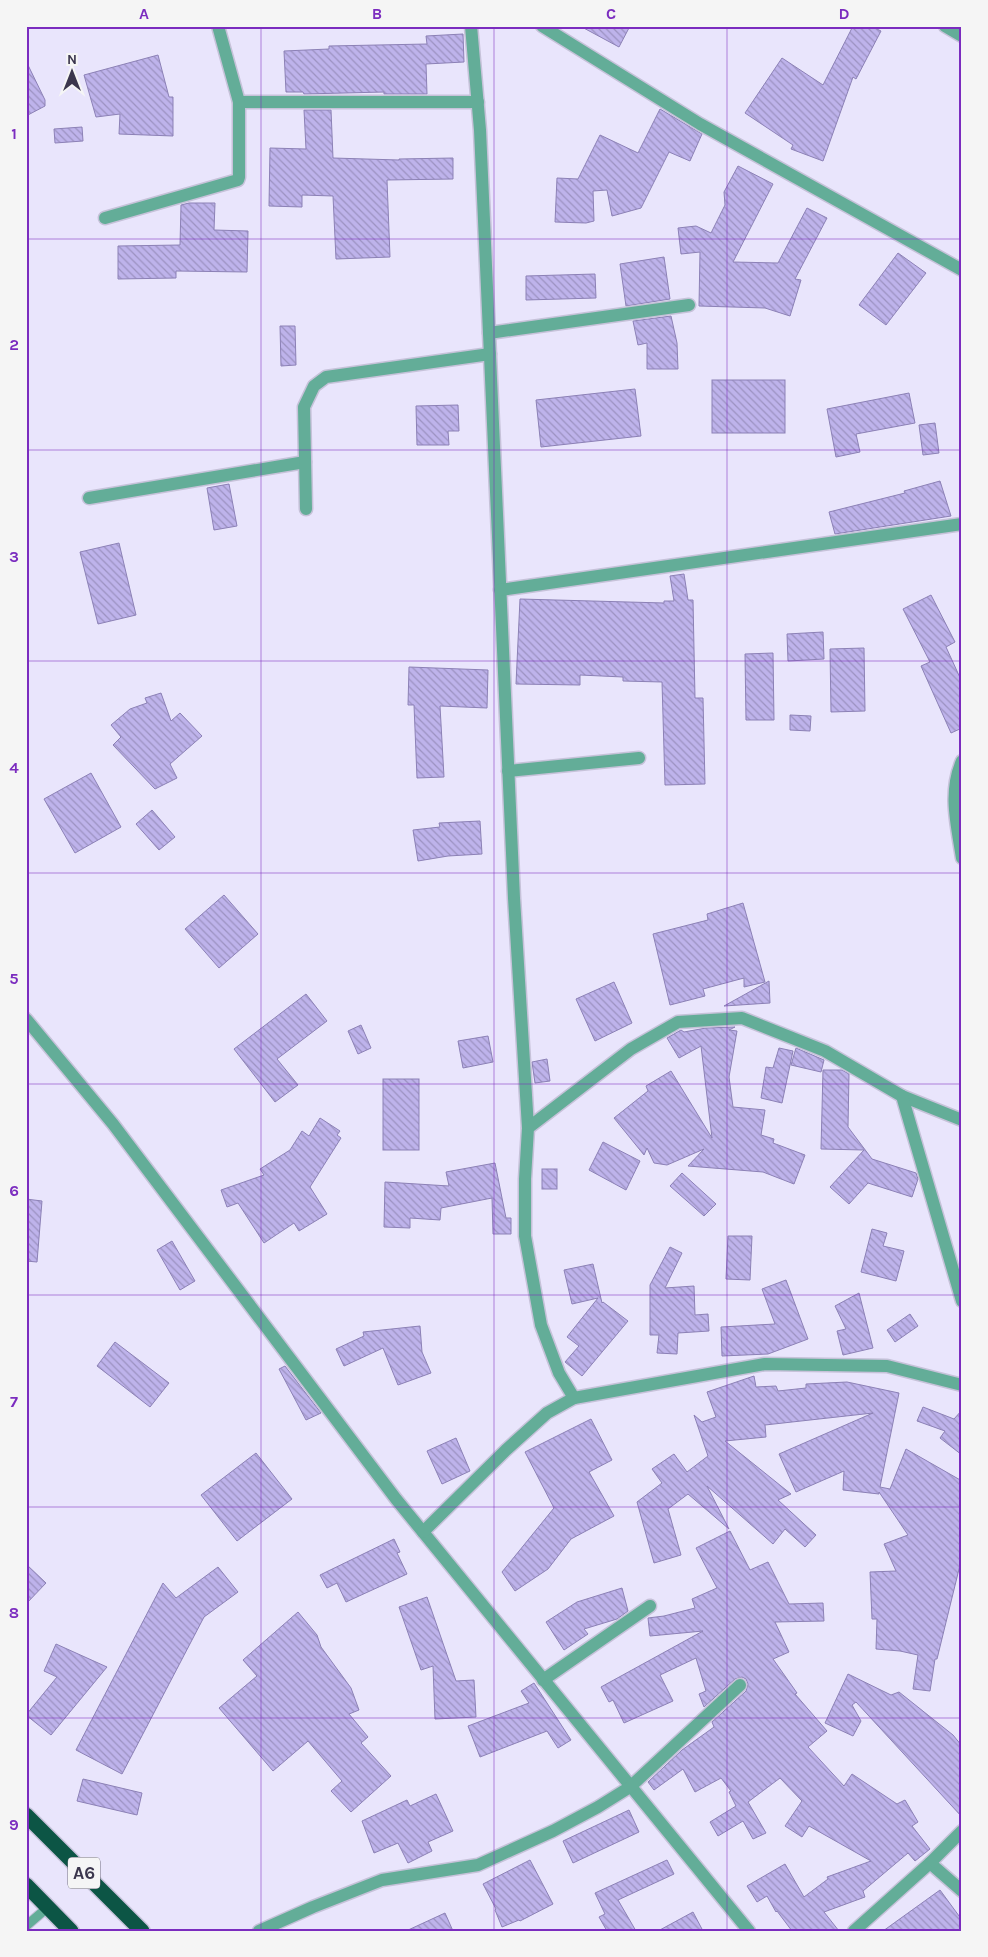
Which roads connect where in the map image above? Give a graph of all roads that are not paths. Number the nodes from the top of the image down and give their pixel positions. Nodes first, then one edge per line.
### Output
1 (218, 26) edge
2 (471, 26) edge
3 (542, 26) edge
4 (945, 26) edge
5 (962, 36) edge
6 (239, 102) junction
7 (478, 102) junction
8 (104, 218) dead end
9 (962, 270) edge
10 (690, 305) dead end
11 (489, 333) junction
12 (490, 354) junction
13 (305, 462) junction
14 (89, 498) dead end
15 (306, 509) dead end
16 (962, 524) edge
17 (500, 590) junction
18 (638, 758) dead end
19 (962, 761) edge
20 (508, 770) junction
21 (962, 858) edge
22 (26, 1019) edge
23 (902, 1096) junction
24 (961, 1116) edge
25 (528, 1128) junction
26 (962, 1301) edge
27 (962, 1385) edge
28 (574, 1398) junction
29 (423, 1532) junction
30 (650, 1606) dead end
31 (543, 1680) junction
32 (740, 1685) dead end
33 (630, 1787) junction
34 (26, 1815) edge
35 (962, 1831) edge
36 (930, 1863) junction
37 (26, 1885) edge
38 (962, 1891) edge
39 (47, 1908) junction
40 (26, 1926) edge
41 (71, 1931) edge
42 (142, 1931) edge
43 (259, 1931) edge
44 (749, 1931) edge
45 (854, 1931) edge

1 - 6 street
2 - 7 street
3 - 9 street
4 - 5 street
6 - 7 street
6 - 8 street
7 - 11 street
10 - 11 street
11 - 12 street
12 - 13 street
12 - 17 street
13 - 14 street
13 - 15 street
16 - 17 street
17 - 20 street
18 - 20 street
19 - 21 street
20 - 25 street
22 - 29 street
23 - 24 street
23 - 25 street
23 - 26 street
25 - 28 street
27 - 28 street
28 - 29 street
29 - 31 street
30 - 31 street
31 - 33 street
32 - 33 street
33 - 43 street
33 - 44 street
34 - 42 highway, A6
35 - 36 street
36 - 38 street
36 - 45 street
37 - 39 highway, A6
39 - 40 lane
39 - 41 highway, A6

